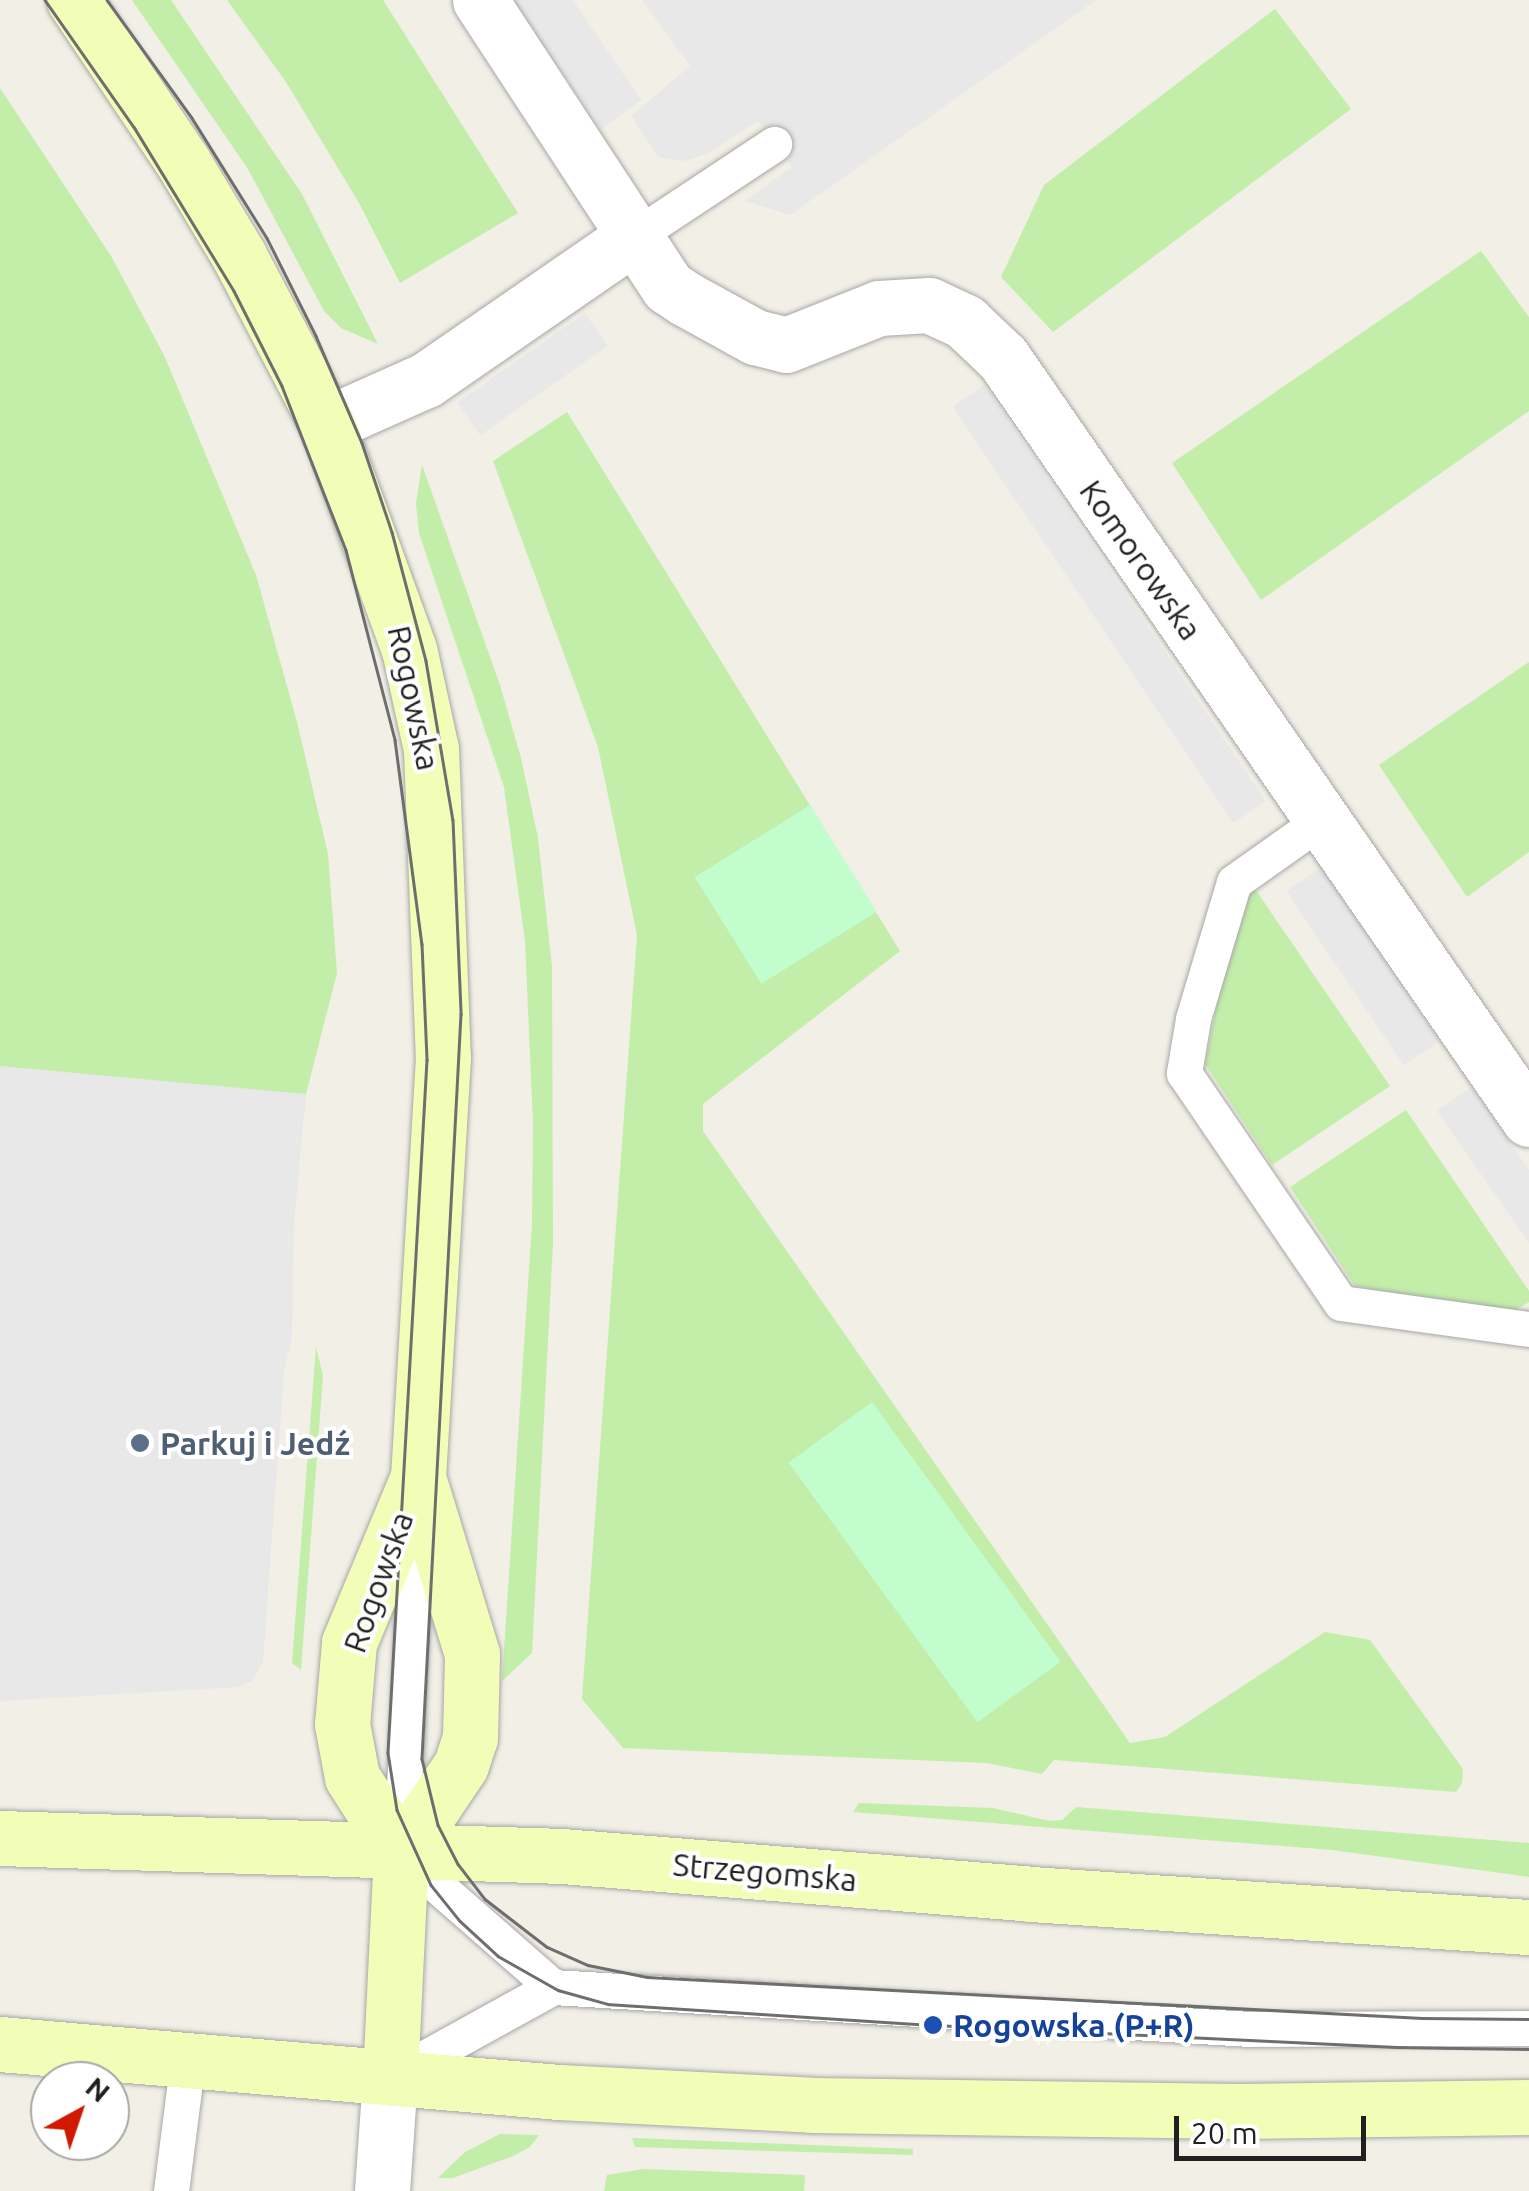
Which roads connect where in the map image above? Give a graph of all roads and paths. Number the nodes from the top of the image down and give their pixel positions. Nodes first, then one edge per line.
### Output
1 (74, 0) edge
2 (480, 0) edge
3 (774, 144) dead end
4 (635, 236) junction
5 (326, 424) junction
6 (1322, 820) junction
7 (1529, 1119) edge
8 (1529, 1329) edge
9 (418, 1477) junction
10 (0, 1838) edge
11 (401, 1854) junction
12 (1529, 1927) edge
13 (553, 1987) junction
14 (1529, 2028) edge
15 (0, 2044) edge
16 (188, 2060) junction
17 (390, 2078) junction
18 (1529, 2107) edge
19 (171, 2191) edge
20 (382, 2191) edge

1 - 5 main road, Rogowska
2 - 4 street, Komorowska
3 - 4 lane
4 - 5 street
4 - 6 street, Komorowska
5 - 9 main road, Rogowska
6 - 7 street, Komorowska
6 - 8 lane
9 - 11 main road, Rogowska
9 - 11 main road, Rogowska
10 - 11 main road, Strzegomska
11 - 12 main road, Strzegomska
11 - 13 lane
11 - 17 main road
13 - 14 lane
13 - 17 lane
15 - 16 main road
16 - 17 main road
16 - 19 lane
17 - 18 main road
17 - 20 street

